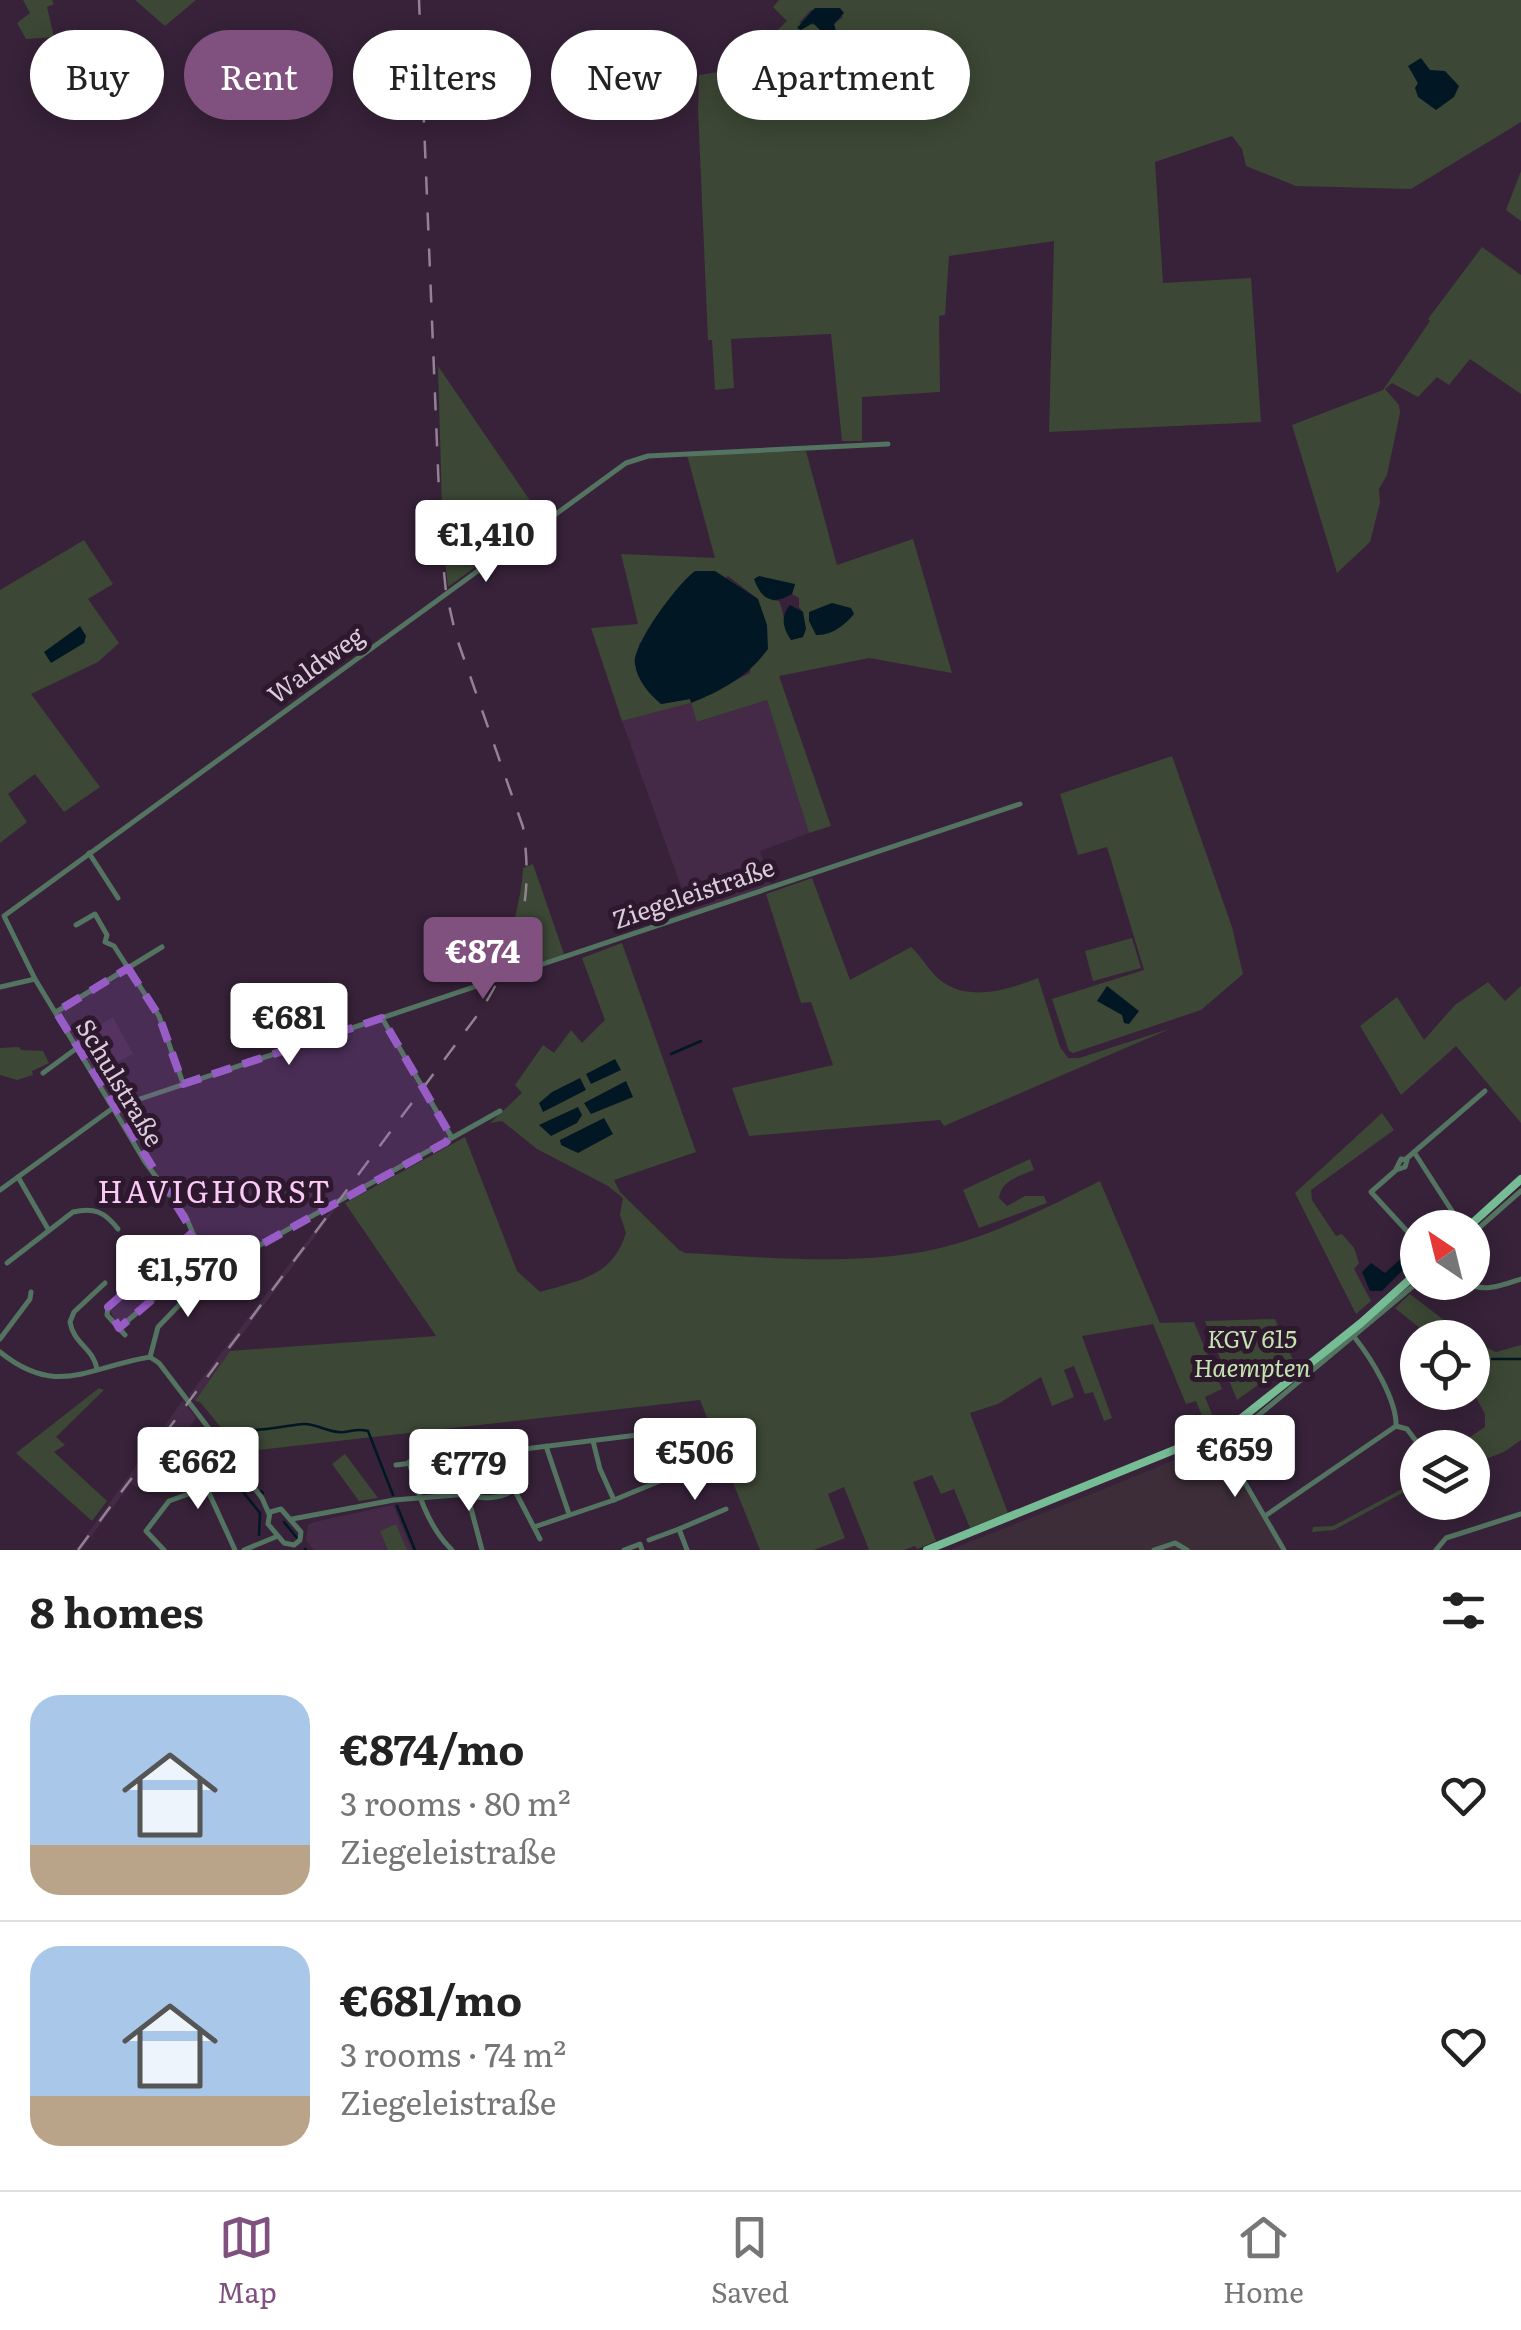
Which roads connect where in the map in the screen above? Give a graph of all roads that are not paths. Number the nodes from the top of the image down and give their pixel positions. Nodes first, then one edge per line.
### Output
1 (888, 444) dead end
2 (1020, 804) dead end
3 (89, 853) junction
4 (118, 898) dead end
5 (8, 911) joint
6 (76, 925) dead end
7 (162, 948) dead end
8 (128, 968) junction
9 (35, 979) junction
10 (0, 987) edge
11 (56, 1012) junction
12 (382, 1018) junction
13 (77, 1048) junction
14 (43, 1072) dead end
15 (183, 1084) junction
16 (1485, 1091) dead end
17 (112, 1108) junction
18 (500, 1111) dead end
19 (450, 1136) junction
20 (1414, 1152) junction
21 (18, 1177) junction
22 (1521, 1179) edge
23 (0, 1190) edge
24 (1521, 1190) edge
25 (1453, 1210) edge
26 (1486, 1210) edge
27 (1490, 1218) edge
28 (1400, 1223) edge
29 (48, 1229) junction
30 (118, 1229) dead end
31 (194, 1234) junction
32 (7, 1263) dead end
33 (210, 1272) junction
34 (1521, 1279) edge
35 (106, 1283) dead end
36 (1490, 1287) edge
37 (1400, 1288) edge
38 (31, 1292) dead end
39 (188, 1294) junction
40 (1400, 1298) edge
41 (119, 1328) junction
42 (125, 1335) dead end
43 (1355, 1338) junction
44 (0, 1339) edge
45 (0, 1352) edge
46 (150, 1356) junction
47 (98, 1369) junction
48 (1396, 1426) junction
49 (1405, 1430) edge
50 (1216, 1433) junction
51 (636, 1434) junction
52 (593, 1440) junction
53 (1223, 1445) junction
54 (546, 1446) junction
55 (505, 1452) junction
56 (483, 1454) dead end
57 (470, 1456) dead end
58 (450, 1458) junction
59 (409, 1462) junction
60 (396, 1465) dead end
61 (654, 1484) junction
62 (514, 1489) junction
63 (468, 1494) junction
64 (262, 1498) junction
65 (420, 1499) junction
66 (614, 1500) junction
67 (276, 1509) junction
68 (726, 1509) dead end
69 (269, 1514) junction
70 (1521, 1514) edge
71 (569, 1515) junction
72 (1264, 1516) junction
73 (310, 1518) junction
74 (292, 1519) junction
75 (534, 1526) junction
76 (271, 1528) junction
77 (300, 1529) junction
78 (678, 1529) junction
79 (278, 1536) junction
80 (540, 1539) dead end
81 (300, 1540) junction
82 (649, 1540) dead end
83 (259, 1541) junction
84 (291, 1545) junction
85 (164, 1550) edge
86 (234, 1550) edge
87 (244, 1550) edge
88 (301, 1550) edge
89 (452, 1550) edge
90 (481, 1550) edge
91 (624, 1550) edge
92 (642, 1550) edge
93 (687, 1550) edge
94 (927, 1550) edge
95 (1154, 1550) edge
96 (1187, 1550) edge
97 (1284, 1550) edge
98 (1436, 1550) edge

1 - 3 street, Waldweg
2 - 12 street, Ziegeleistraße
3 - 4 street
3 - 5 street, Waldweg
5 - 9 street, Schulstraße
6 - 8 street
7 - 8 street
8 - 11 street
8 - 15 street
9 - 10 street
9 - 11 street, Schulstraße
11 - 13 street, Schulstraße
12 - 15 street, Ziegeleistraße
12 - 19 street
13 - 14 street
13 - 17 street, Schulstraße
15 - 17 street, Ziegeleistraße
16 - 20 street
17 - 21 street, Ziegeleistraße
17 - 31 street, Schulstraße
18 - 19 street
19 - 33 street
20 - 25 street
20 - 28 street
21 - 23 street, Ziegeleistraße
21 - 29 street
22 - 26 main road
24 - 27 street
29 - 30 street
29 - 32 street
31 - 33 street, Schulstraße
31 - 41 street
33 - 39 street
34 - 36 street
35 - 47 street
37 - 50 main road
38 - 44 street
39 - 41 street
39 - 46 street
40 - 43 street
41 - 42 street
43 - 48 street
43 - 53 street
45 - 47 street
46 - 47 street
46 - 64 street
48 - 49 street
48 - 72 street
50 - 53 street
50 - 94 main road
51 - 52 street
51 - 61 street
51 - 61 street
52 - 54 street
52 - 66 street
53 - 72 street
54 - 55 street
54 - 71 street
55 - 56 street
55 - 62 street
57 - 58 street
58 - 59 street
58 - 63 street
59 - 60 street
59 - 65 street
61 - 66 street
62 - 63 street
62 - 75 street
63 - 65 street
63 - 90 street
64 - 67 street
64 - 69 street
65 - 73 street
65 - 89 street
66 - 71 street
67 - 69 street
67 - 74 street
68 - 78 street
69 - 76 street
70 - 98 street
71 - 75 street
72 - 97 street
73 - 74 street
73 - 77 street
74 - 77 street
75 - 80 street
76 - 79 street
76 - 83 street
77 - 81 street
78 - 82 street
78 - 93 street
79 - 83 street
79 - 84 street
81 - 84 street
81 - 88 street
83 - 87 street
84 - 88 street
85 - 86 street
91 - 92 street
95 - 96 street

